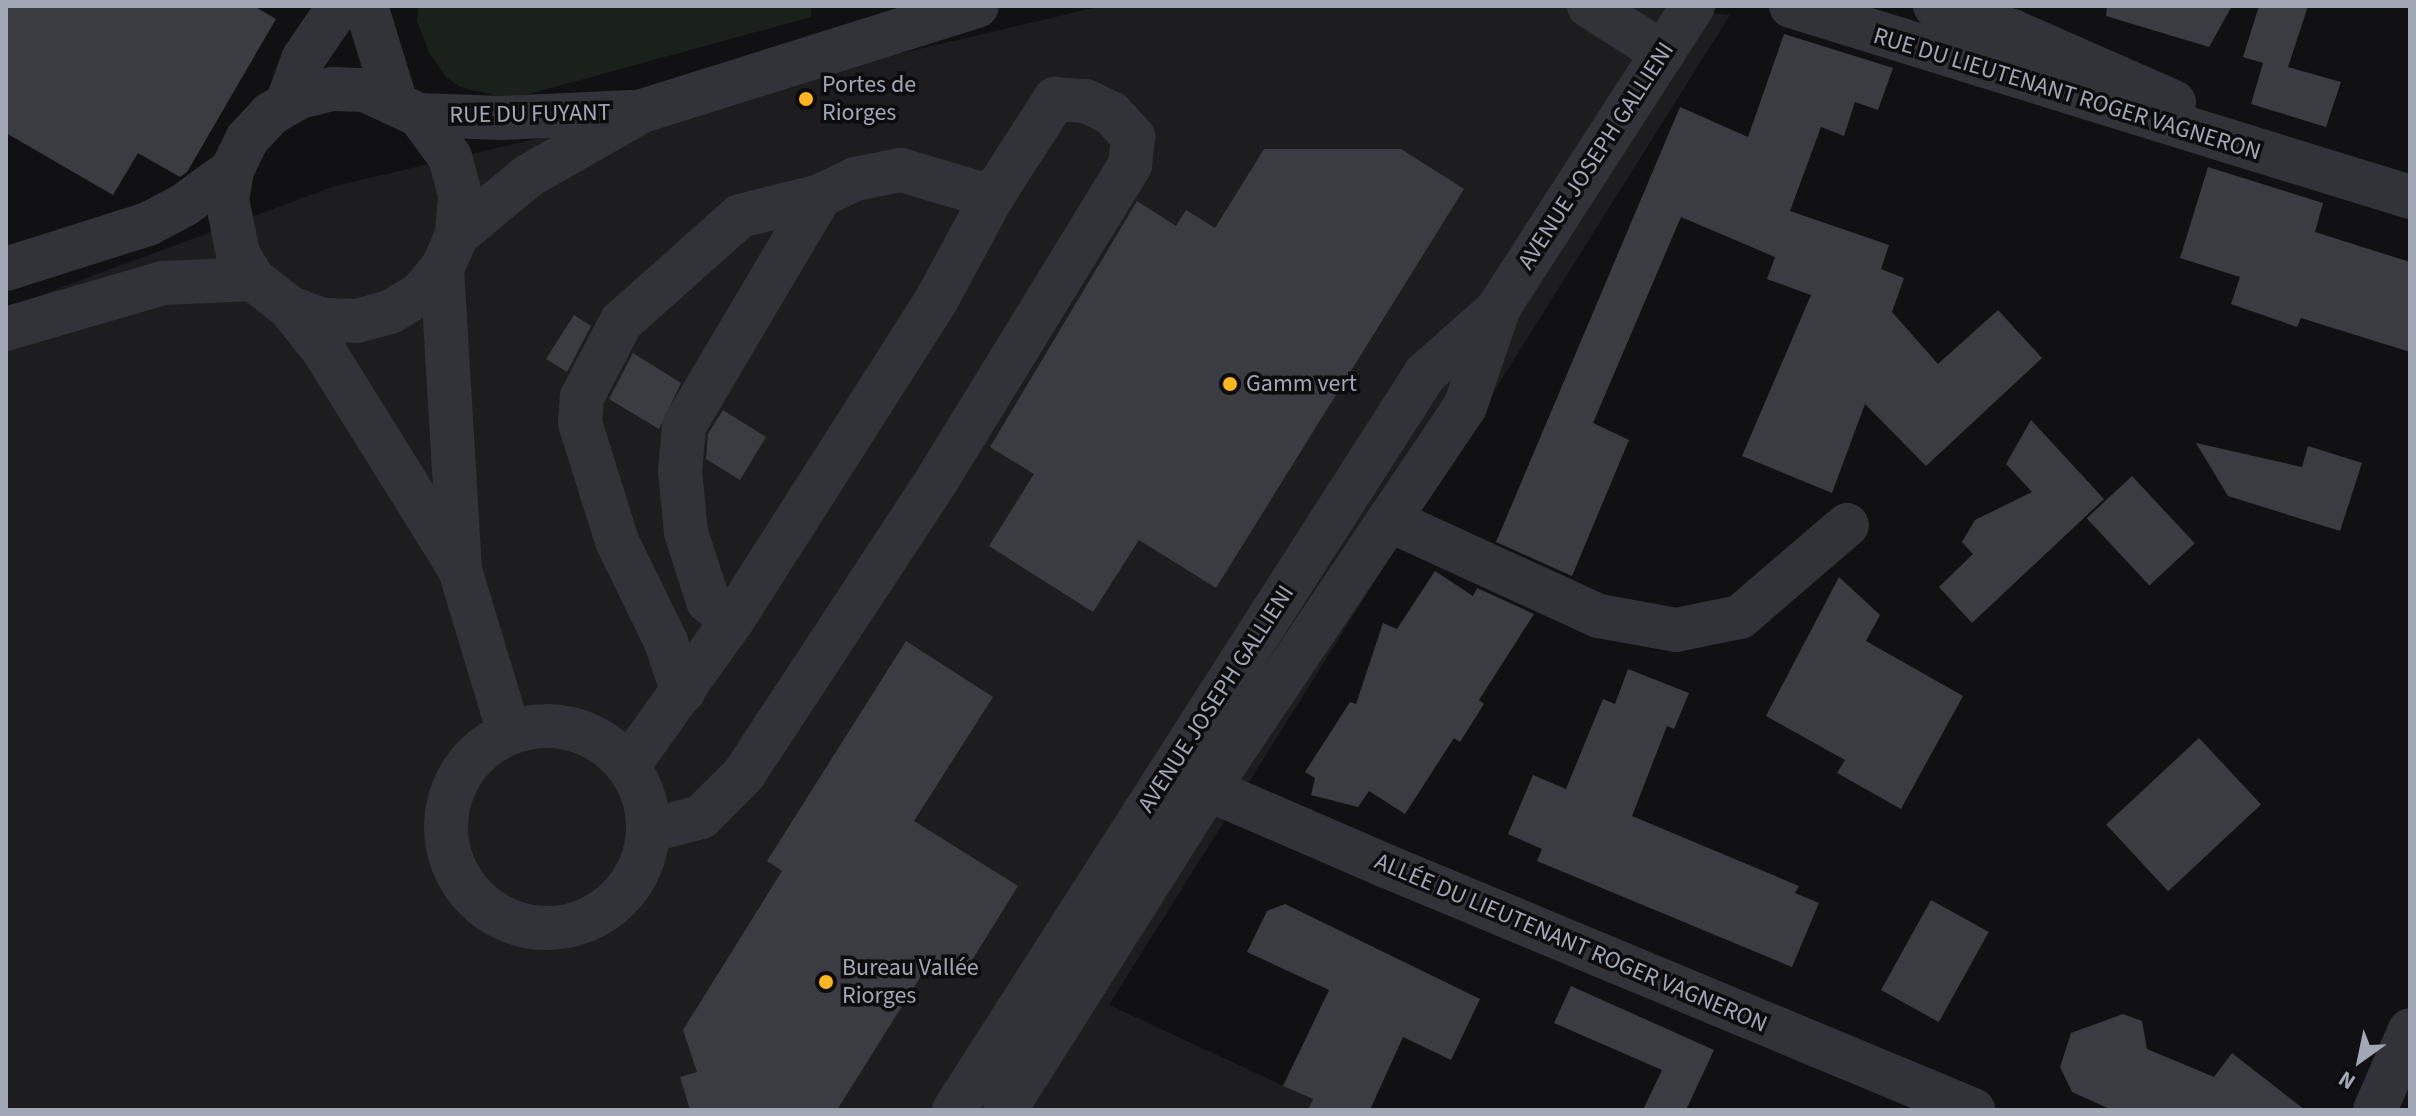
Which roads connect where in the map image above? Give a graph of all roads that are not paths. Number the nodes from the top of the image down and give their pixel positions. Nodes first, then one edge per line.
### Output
1 (339, 6) edge
2 (366, 6) edge
3 (977, 6) edge
4 (1589, 6) edge
5 (1693, 6) edge
6 (1791, 6) edge
7 (1935, 6) edge
8 (1663, 53) junction
9 (287, 104) junction
10 (407, 107) junction
11 (642, 111) junction
12 (232, 170) junction
13 (2343, 179) junction
14 (820, 196) junction
15 (992, 197) junction
16 (2410, 197) edge
17 (450, 252) junction
18 (6, 269) edge
19 (253, 279) junction
20 (1499, 307) junction
21 (290, 308) junction
22 (6, 329) edge
23 (1389, 520) junction
24 (1847, 525) dead end
25 (460, 570) junction
26 (732, 621) junction
27 (683, 692) junction
28 (509, 732) junction
29 (628, 766) junction
30 (1191, 778) junction
31 (648, 831) junction
32 (2410, 1030) edge
33 (954, 1110) edge
34 (1005, 1110) edge
35 (1973, 1110) edge
36 (2375, 1110) edge

1 - 9 street
2 - 10 street
3 - 11 street, RUE DU FUYANT
4 - 8 street
5 - 8 street, AVENUE JOSEPH GALLIENI
6 - 13 street, RUE DU LIEUTENANT ROGER VAGNERON
7 - 13 street, RUE DU LIEUTENANT ROGER VAGNERON
8 - 20 street, AVENUE JOSEPH GALLIENI
9 - 10 street
9 - 12 street
10 - 11 street, RUE DU FUYANT
10 - 17 street
11 - 17 street, RUE DU FUYANT
12 - 18 street
12 - 19 street
13 - 16 street, RUE DU LIEUTENANT ROGER VAGNERON
14 - 15 street
14 - 26 street
14 - 27 street
15 - 26 street
15 - 31 street
17 - 21 street
17 - 25 street
19 - 21 street
19 - 22 street
20 - 23 street, AVENUE JOSEPH GALLIENI
20 - 30 street, AVENUE JOSEPH GALLIENI
21 - 25 street
23 - 24 street
23 - 30 street, AVENUE JOSEPH GALLIENI
25 - 28 street
26 - 27 street
27 - 29 street
28 - 29 street
28 - 31 street
29 - 31 street
30 - 33 street, AVENUE JOSEPH GALLIENI
30 - 34 street, AVENUE JOSEPH GALLIENI
30 - 35 street, ALLÉE DU LIEUTENANT ROGER VAGNERON
32 - 36 street

